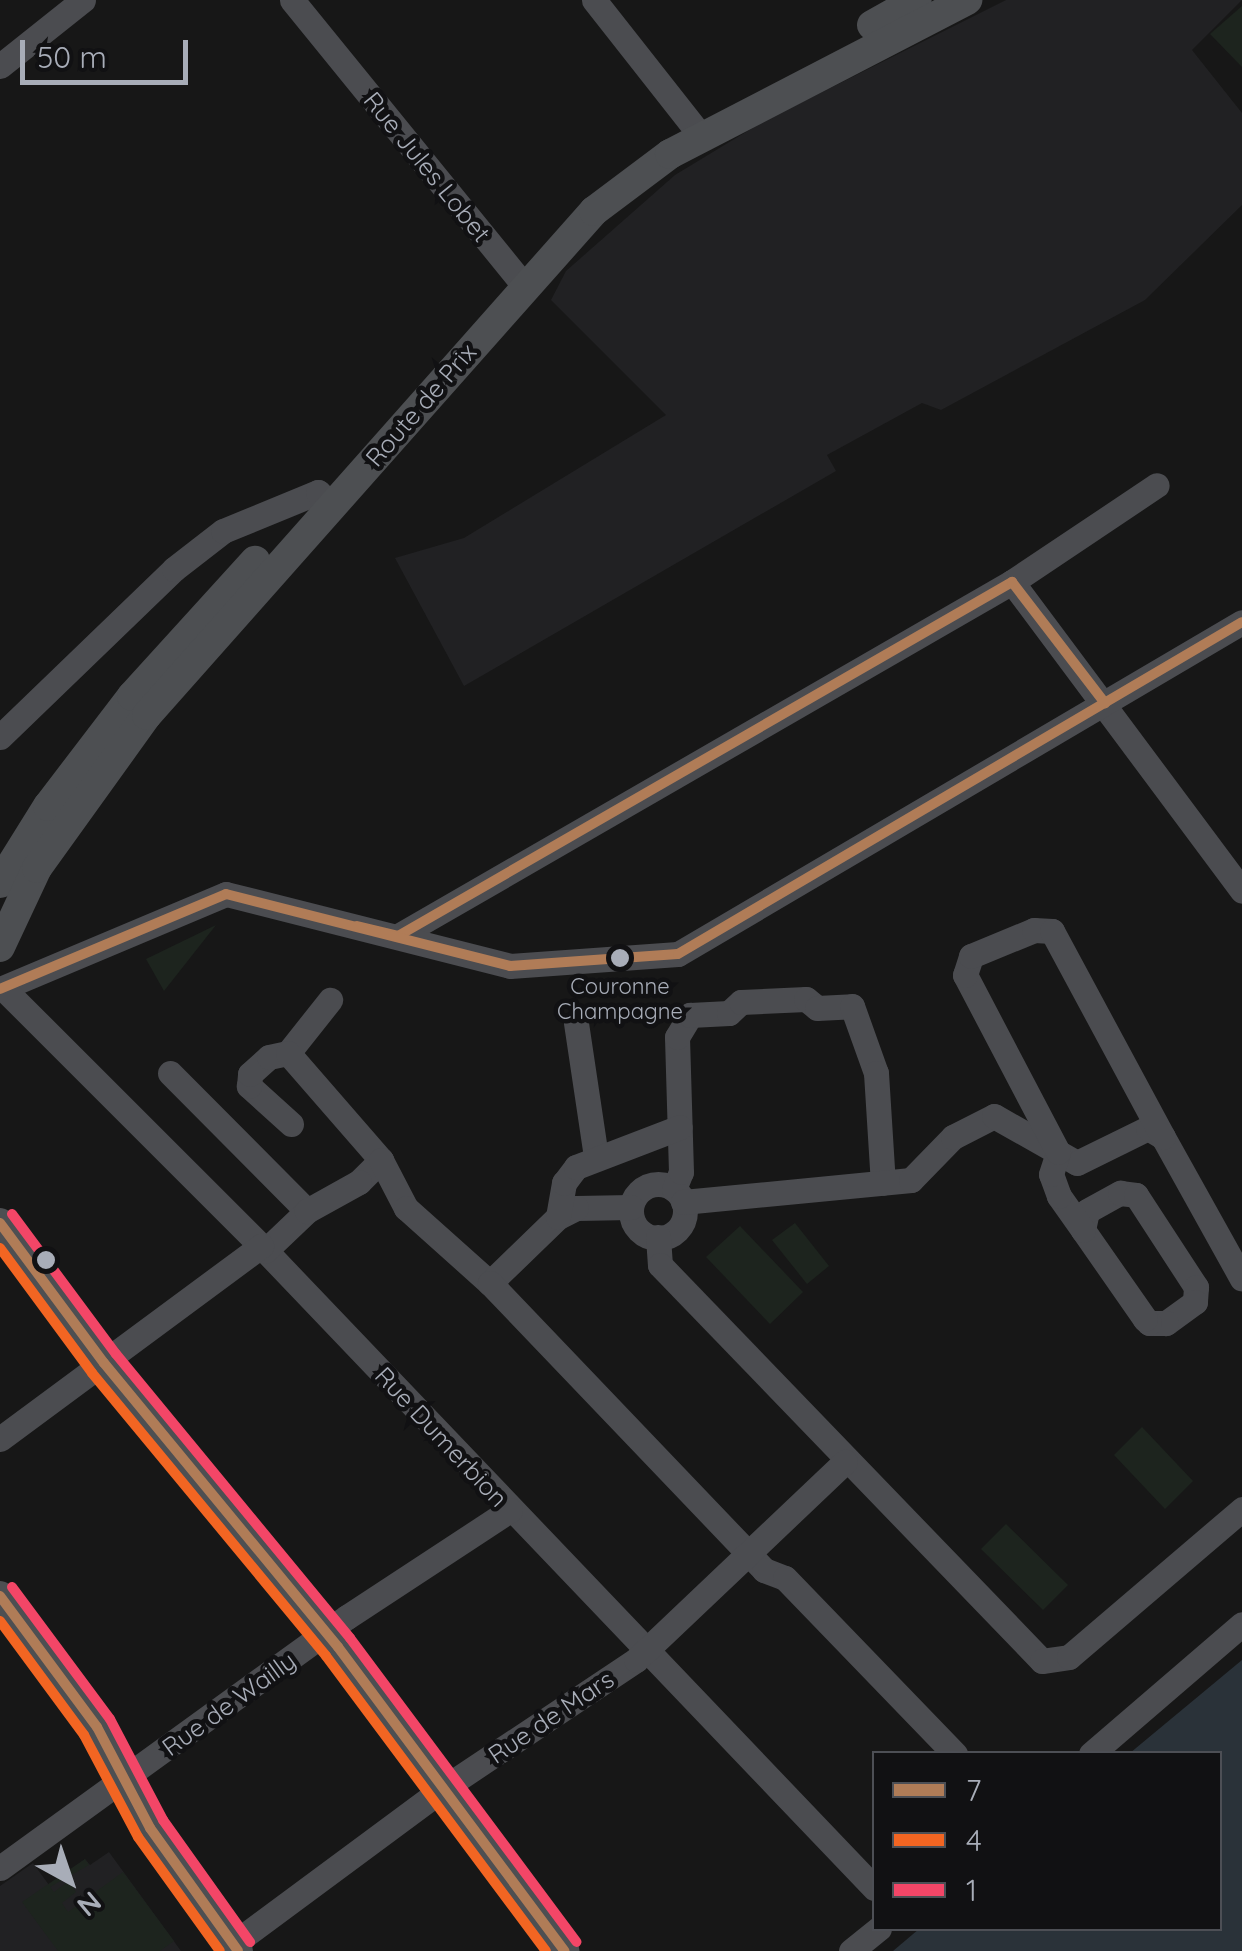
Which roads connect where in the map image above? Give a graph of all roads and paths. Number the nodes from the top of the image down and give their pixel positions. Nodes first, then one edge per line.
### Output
1 (83, 0) edge
2 (292, 0) edge
3 (594, 0) edge
4 (918, 0) edge
5 (967, 0) edge
6 (52, 10) edge
7 (0, 66) edge
8 (697, 130) junction
9 (519, 281) junction
10 (1157, 485) dead end
11 (325, 499) junction
12 (1012, 582) junction
13 (1242, 622) edge
14 (1105, 703) junction
15 (0, 737) edge
16 (1, 882) edge
17 (1242, 891) edge
18 (398, 936) junction
19 (0, 947) edge
20 (2, 989) edge
21 (330, 1000) dead end
22 (576, 1023) dead end
23 (288, 1053) junction
24 (170, 1073) dead end
25 (291, 1124) dead end
26 (680, 1128) junction
27 (1163, 1137) junction
28 (1058, 1152) junction
29 (596, 1157) junction
30 (381, 1160) junction
31 (883, 1182) junction
32 (679, 1196) junction
33 (631, 1207) junction
34 (308, 1211) junction
35 (558, 1217) junction
36 (0, 1223) edge
37 (1082, 1230) junction
38 (658, 1238) junction
39 (263, 1248) junction
40 (1242, 1279) edge
41 (490, 1284) junction
42 (104, 1363) junction
43 (0, 1439) edge
44 (845, 1462) junction
45 (1242, 1509) edge
46 (510, 1510) junction
47 (749, 1554) junction
48 (0, 1596) edge
49 (1242, 1624) edge
50 (326, 1633) junction
51 (648, 1649) junction
52 (952, 1751) edge
53 (1094, 1751) edge
54 (123, 1782) junction
55 (444, 1788) junction
56 (0, 1868) edge
57 (872, 1886) edge
58 (875, 1931) edge
59 (235, 1947) edge
60 (564, 1951) edge
61 (851, 1951) edge

1 - 6 street
2 - 9 street, Rue Jules Lobet
3 - 8 street
4 - 8 main road, Route de Prix
5 - 8 main road, Route de Prix
6 - 7 street
8 - 9 main road, Route de Prix
9 - 11 main road, Route de Prix
10 - 12 street
11 - 15 street
11 - 16 main road, Route de Prix
11 - 19 main road, Route de Prix
12 - 14 street
12 - 18 street
13 - 14 street
14 - 17 street
14 - 18 street
18 - 20 street
20 - 39 street, Rue Dumerbion
21 - 23 street
22 - 29 street
23 - 25 street
23 - 30 street
24 - 34 street
26 - 29 street
26 - 31 street
26 - 32 street
27 - 28 street
27 - 28 street
27 - 40 street
28 - 31 street
28 - 37 street
29 - 35 street
30 - 34 street
30 - 41 street
31 - 32 street
32 - 33 street
32 - 38 street
33 - 35 street
33 - 38 street
34 - 39 street
35 - 41 street
36 - 42 main road
37 - 37 street
38 - 44 street
39 - 42 street
39 - 46 street, Rue Dumerbion
41 - 47 street
42 - 43 street
42 - 50 main road
44 - 45 street
44 - 47 street, Rue de Mars
46 - 50 street, Rue de Wailly
46 - 51 street, Rue Dumerbion
47 - 51 street, Rue de Mars
47 - 52 street
48 - 54 main road
49 - 53 street
50 - 54 street, Rue de Wailly
50 - 55 main road
51 - 55 street, Rue de Mars
51 - 57 street, Rue Dumerbion
54 - 56 street, Rue de Wailly
54 - 59 main road
55 - 59 street, Rue de Mars
55 - 60 main road
58 - 61 street

